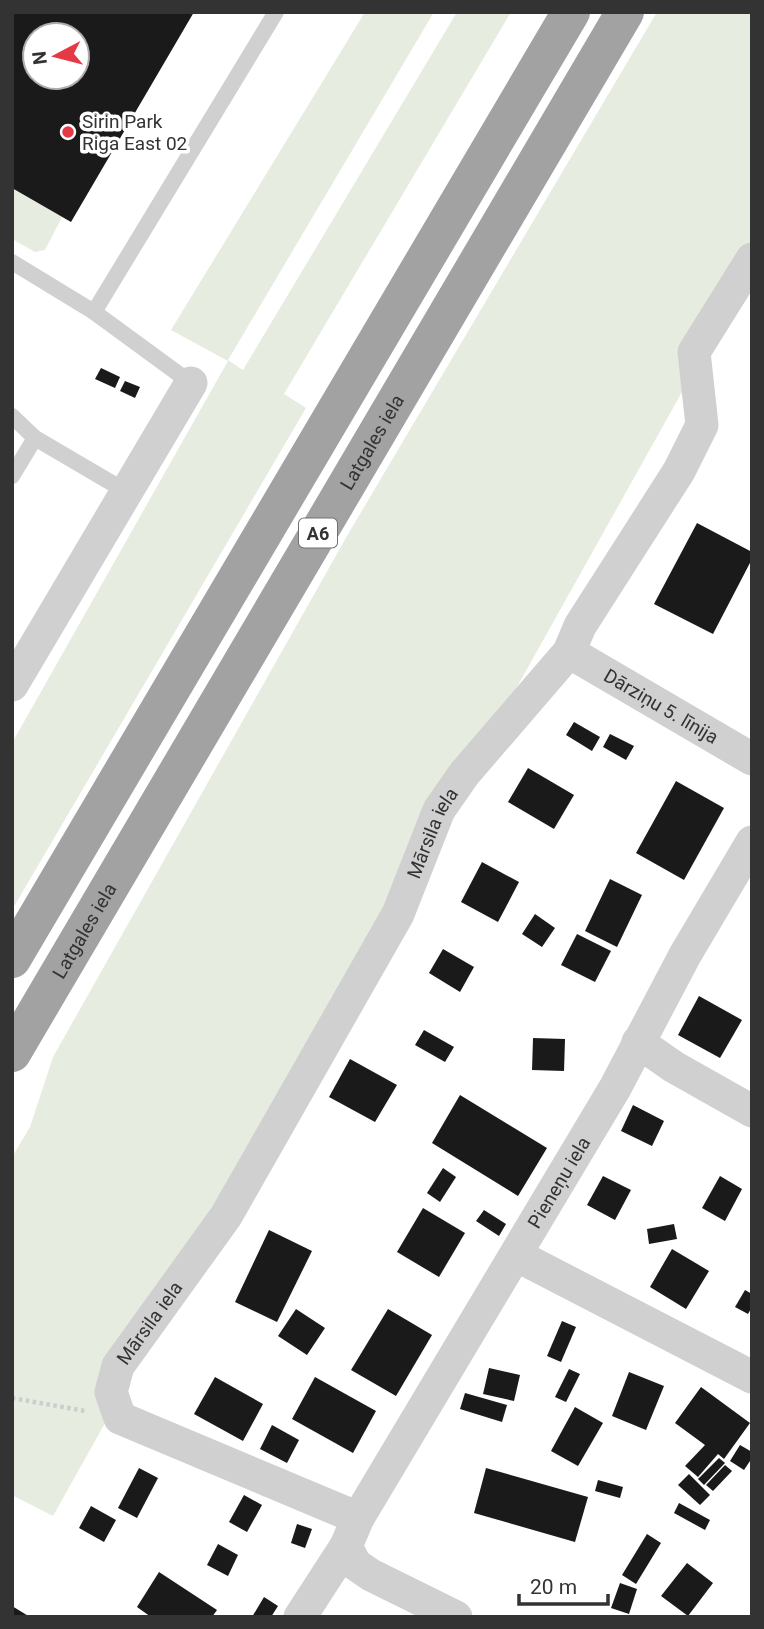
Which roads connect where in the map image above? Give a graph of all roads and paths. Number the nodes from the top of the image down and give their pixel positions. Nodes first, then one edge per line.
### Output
1 (276, 12) edge
2 (571, 12) edge
3 (625, 12) edge
4 (752, 259) edge
5 (12, 262) edge
6 (94, 312) junction
7 (191, 383) joint
8 (12, 416) edge
9 (35, 438) junction
10 (12, 476) edge
11 (127, 492) junction
12 (569, 652) junction
13 (12, 685) edge
14 (752, 759) edge
15 (752, 842) edge
16 (12, 959) edge
17 (638, 1042) junction
18 (12, 1053) edge
19 (752, 1111) edge
20 (516, 1255) junction
21 (752, 1377) edge
22 (12, 1398) edge
23 (120, 1418) junction
24 (352, 1532) junction
25 (300, 1617) edge
26 (456, 1617) edge

1 - 6 lane
2 - 16 highway, A6
3 - 18 highway, Latgales iela / A6
4 - 12 street, Mārsila iela
5 - 6 lane
6 - 7 lane
7 - 11 street
8 - 9 lane
9 - 10 lane
9 - 11 lane
11 - 13 street
12 - 14 street, Dārziņu 5. līnija
12 - 23 street, Mārsila iela
15 - 17 street, Pieneņu iela
17 - 19 street
17 - 20 street, Pieneņu iela
20 - 21 street
20 - 24 street, Pieneņu iela
22 - 23 path
23 - 24 street
24 - 25 street, Pieneņu iela
24 - 26 street

